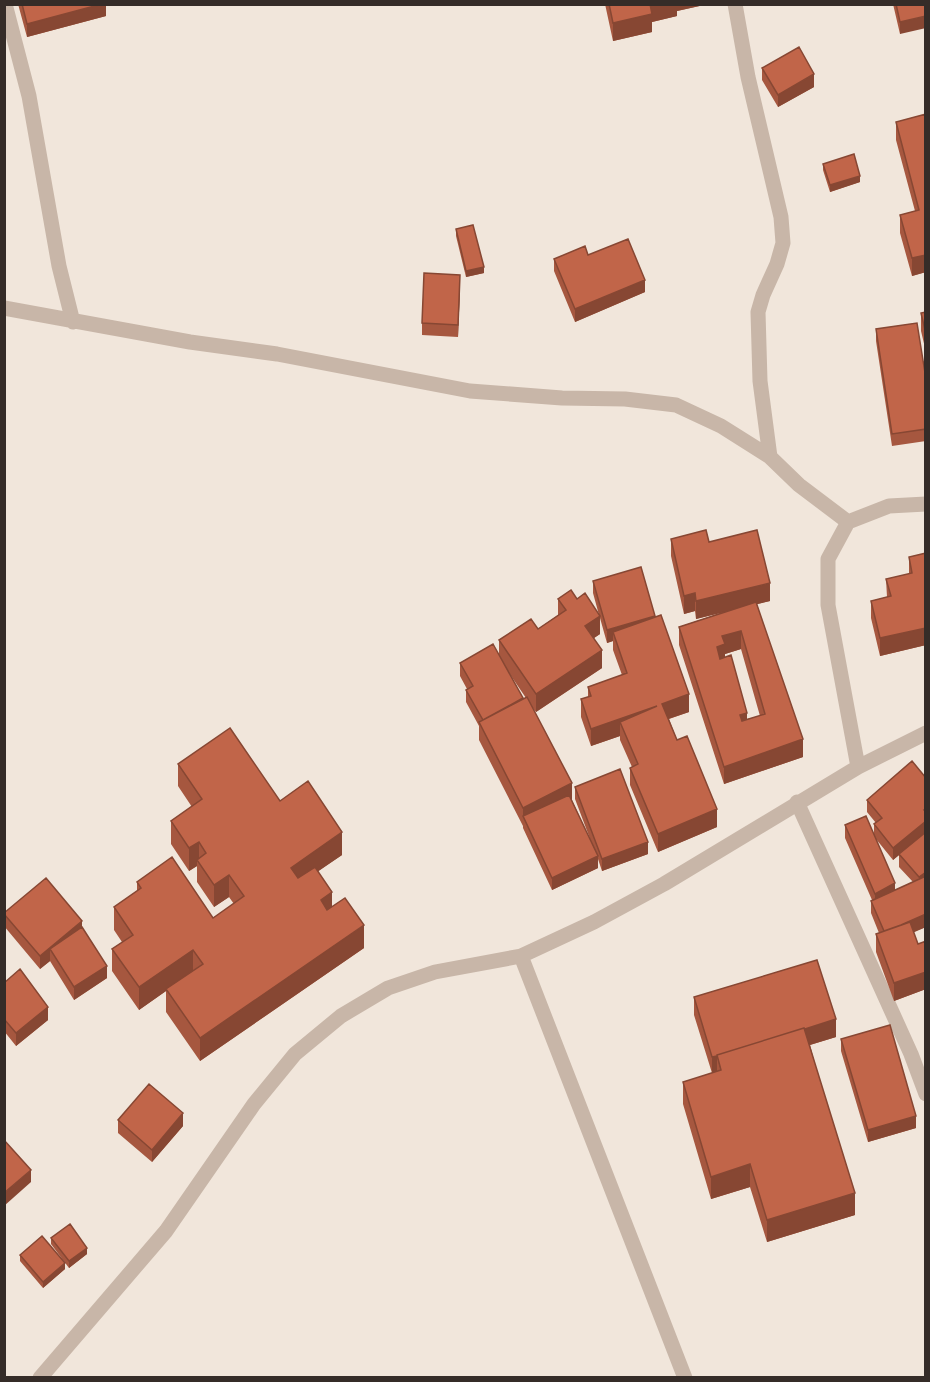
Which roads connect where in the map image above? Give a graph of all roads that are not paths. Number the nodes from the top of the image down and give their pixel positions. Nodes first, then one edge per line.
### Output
1 (5, 4) edge
2 (735, 4) edge
3 (7, 21) edge
4 (4, 308) edge
5 (73, 322) junction
6 (770, 457) junction
7 (926, 504) edge
8 (848, 522) junction
9 (926, 733) edge
10 (858, 767) junction
11 (797, 802) junction
12 (521, 956) junction
13 (926, 1094) edge
14 (40, 1377) edge
15 (685, 1377) edge

1 - 3 street
2 - 6 street
3 - 5 street
4 - 5 street
5 - 6 street
6 - 8 street
7 - 8 street
8 - 10 street
9 - 10 street
10 - 11 street
11 - 12 street
11 - 13 street
12 - 14 street
12 - 15 street

